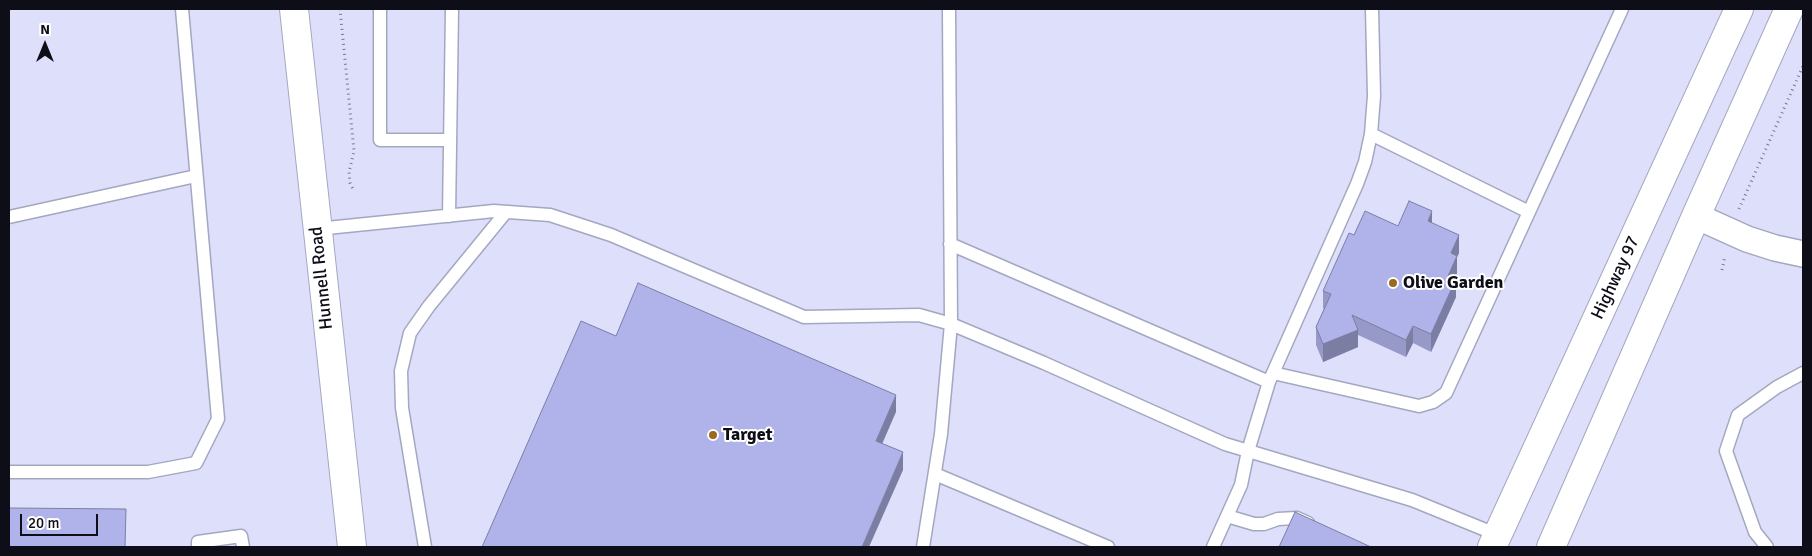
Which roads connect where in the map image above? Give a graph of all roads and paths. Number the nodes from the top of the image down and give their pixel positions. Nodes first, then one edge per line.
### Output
1 (182, 9) edge
2 (294, 9) edge
3 (340, 9) edge
4 (380, 9) edge
5 (452, 9) edge
6 (949, 9) edge
7 (1372, 9) edge
8 (1622, 9) edge
9 (1739, 9) edge
10 (1789, 9) edge
11 (1803, 66) edge
12 (1370, 134) junction
13 (450, 140) junction
14 (196, 176) junction
15 (354, 191) dead end
16 (506, 212) junction
17 (1529, 212) junction
18 (449, 216) junction
19 (1696, 216) junction
20 (9, 217) edge
21 (317, 229) junction
22 (1730, 231) junction
23 (950, 244) junction
24 (1803, 254) edge
25 (1722, 270) dead end
26 (951, 324) junction
27 (1803, 374) edge
28 (1271, 377) junction
29 (1248, 451) junction
30 (9, 472) edge
31 (935, 474) junction
32 (1228, 516) junction
33 (1315, 526) edge
34 (1495, 541) edge
35 (198, 547) edge
36 (243, 547) edge
37 (352, 547) edge
38 (425, 547) edge
39 (924, 547) edge
40 (1108, 547) edge
41 (1213, 547) edge
42 (1551, 547) edge
43 (1767, 547) edge

1 - 14 lane
2 - 21 main road, Hunnell Road
3 - 15 path
4 - 13 lane
5 - 13 lane
6 - 23 lane
7 - 12 lane
8 - 17 lane
9 - 34 main road, Highway 97
10 - 19 main road
11 - 22 path
12 - 17 lane
12 - 28 lane
13 - 18 lane
14 - 20 lane
14 - 30 lane
16 - 18 lane
16 - 26 lane
16 - 38 lane
17 - 28 lane
18 - 21 lane
19 - 22 street
19 - 42 main road
21 - 37 main road, Hunnell Road
22 - 24 street
22 - 25 path
23 - 26 lane
23 - 28 lane
26 - 29 lane
26 - 31 lane
27 - 43 lane
28 - 29 lane
29 - 32 lane
29 - 34 lane
31 - 39 lane
31 - 40 lane
32 - 33 lane
32 - 41 lane
35 - 36 lane

